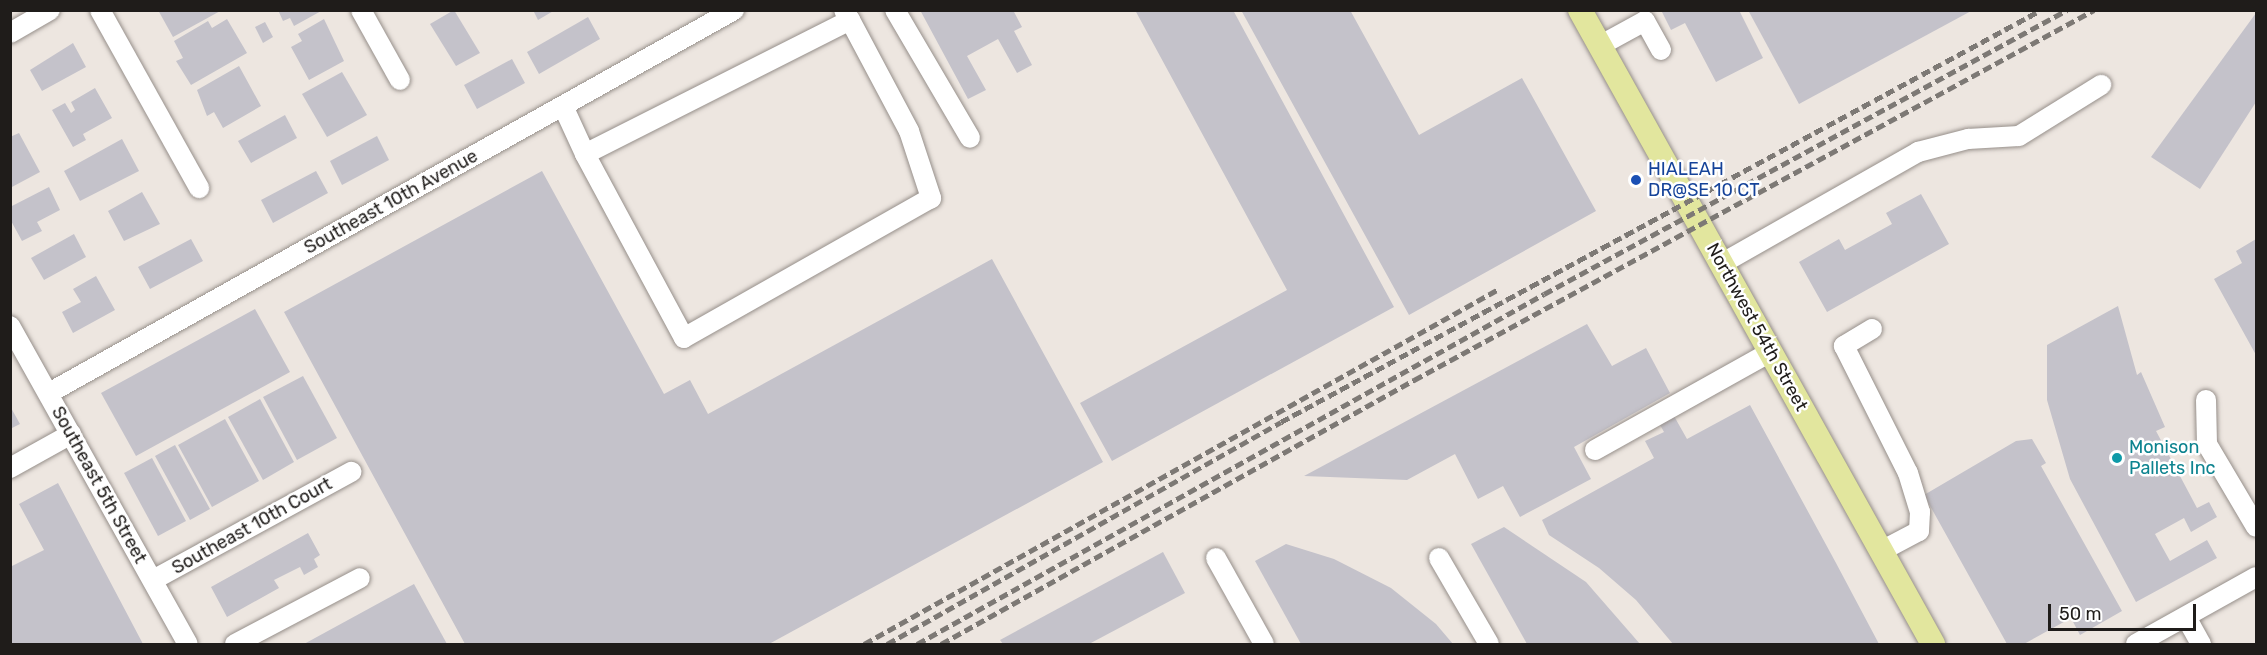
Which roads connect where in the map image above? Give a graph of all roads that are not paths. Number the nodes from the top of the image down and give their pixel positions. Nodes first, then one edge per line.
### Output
1 (50, 10) edge
2 (100, 10) edge
3 (362, 10) edge
4 (734, 10) edge
5 (895, 10) edge
6 (1580, 10) edge
7 (847, 15) edge
8 (10, 33) edge
9 (1601, 45) junction
10 (1661, 50) dead end
11 (400, 80) dead end
12 (2101, 85) dead end
13 (563, 106) junction
14 (970, 138) dead end
15 (585, 154) junction
16 (199, 188) dead end
17 (1721, 264) junction
18 (10, 326) edge
19 (1872, 329) dead end
20 (1770, 352) junction
21 (48, 393) junction
22 (2206, 400) dead end
23 (71, 434) junction
24 (1595, 450) dead end
25 (10, 468) edge
26 (351, 472) dead end
27 (2256, 527) edge
28 (1881, 551) junction
29 (1216, 558) dead end
30 (1439, 558) dead end
31 (2256, 577) edge
32 (360, 578) dead end
33 (153, 580) junction
34 (2186, 617) junction
35 (188, 645) edge
36 (236, 645) edge
37 (1264, 645) edge
38 (1489, 645) edge
39 (1934, 645) edge
40 (2136, 645) edge
41 (2201, 645) edge

1 - 8 street
2 - 16 street
3 - 11 street
4 - 13 street, Southeast 10th Avenue
5 - 14 street
6 - 9 main road, Northwest 54th Street
7 - 15 street
7 - 15 street
9 - 10 street
9 - 17 main road, Northwest 54th Street
12 - 17 street
13 - 15 street
13 - 21 street, Southeast 10th Avenue
17 - 20 main road, Northwest 54th Street
18 - 21 street, Southeast 5th Street
19 - 28 street
20 - 24 street
20 - 28 main road, Northwest 54th Street
21 - 23 street, Southeast 5th Street
22 - 27 street
23 - 25 street
23 - 33 street, Southeast 5th Street
26 - 33 street, Southeast 10th Court
28 - 39 main road, Northwest 54th Street
29 - 37 street
30 - 38 street
31 - 34 street
32 - 36 street
33 - 35 street, Southeast 5th Street
34 - 40 street
34 - 41 street

